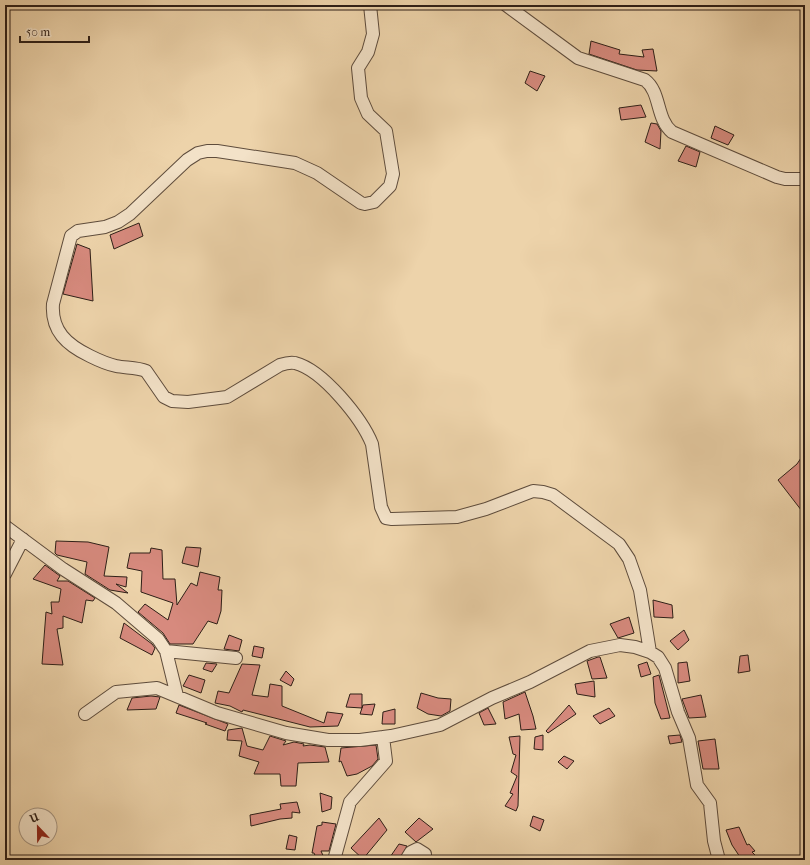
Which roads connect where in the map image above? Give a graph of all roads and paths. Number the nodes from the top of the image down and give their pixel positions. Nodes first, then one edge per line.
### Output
1 (370, 5) edge
2 (506, 5) edge
3 (805, 179) edge
4 (5, 526) edge
5 (23, 539) junction
6 (5, 574) edge
7 (166, 651) junction
8 (650, 652) junction
9 (236, 658) dead end
10 (177, 696) junction
11 (85, 714) dead end
12 (383, 737) junction
13 (334, 860) edge
14 (406, 860) edge
15 (425, 860) edge
16 (719, 860) edge

1 - 8 street
2 - 3 street
4 - 5 street
5 - 6 street
5 - 7 street
7 - 9 street
7 - 10 street
8 - 12 street
8 - 16 street
10 - 11 street
10 - 12 street
12 - 13 street
14 - 15 street

